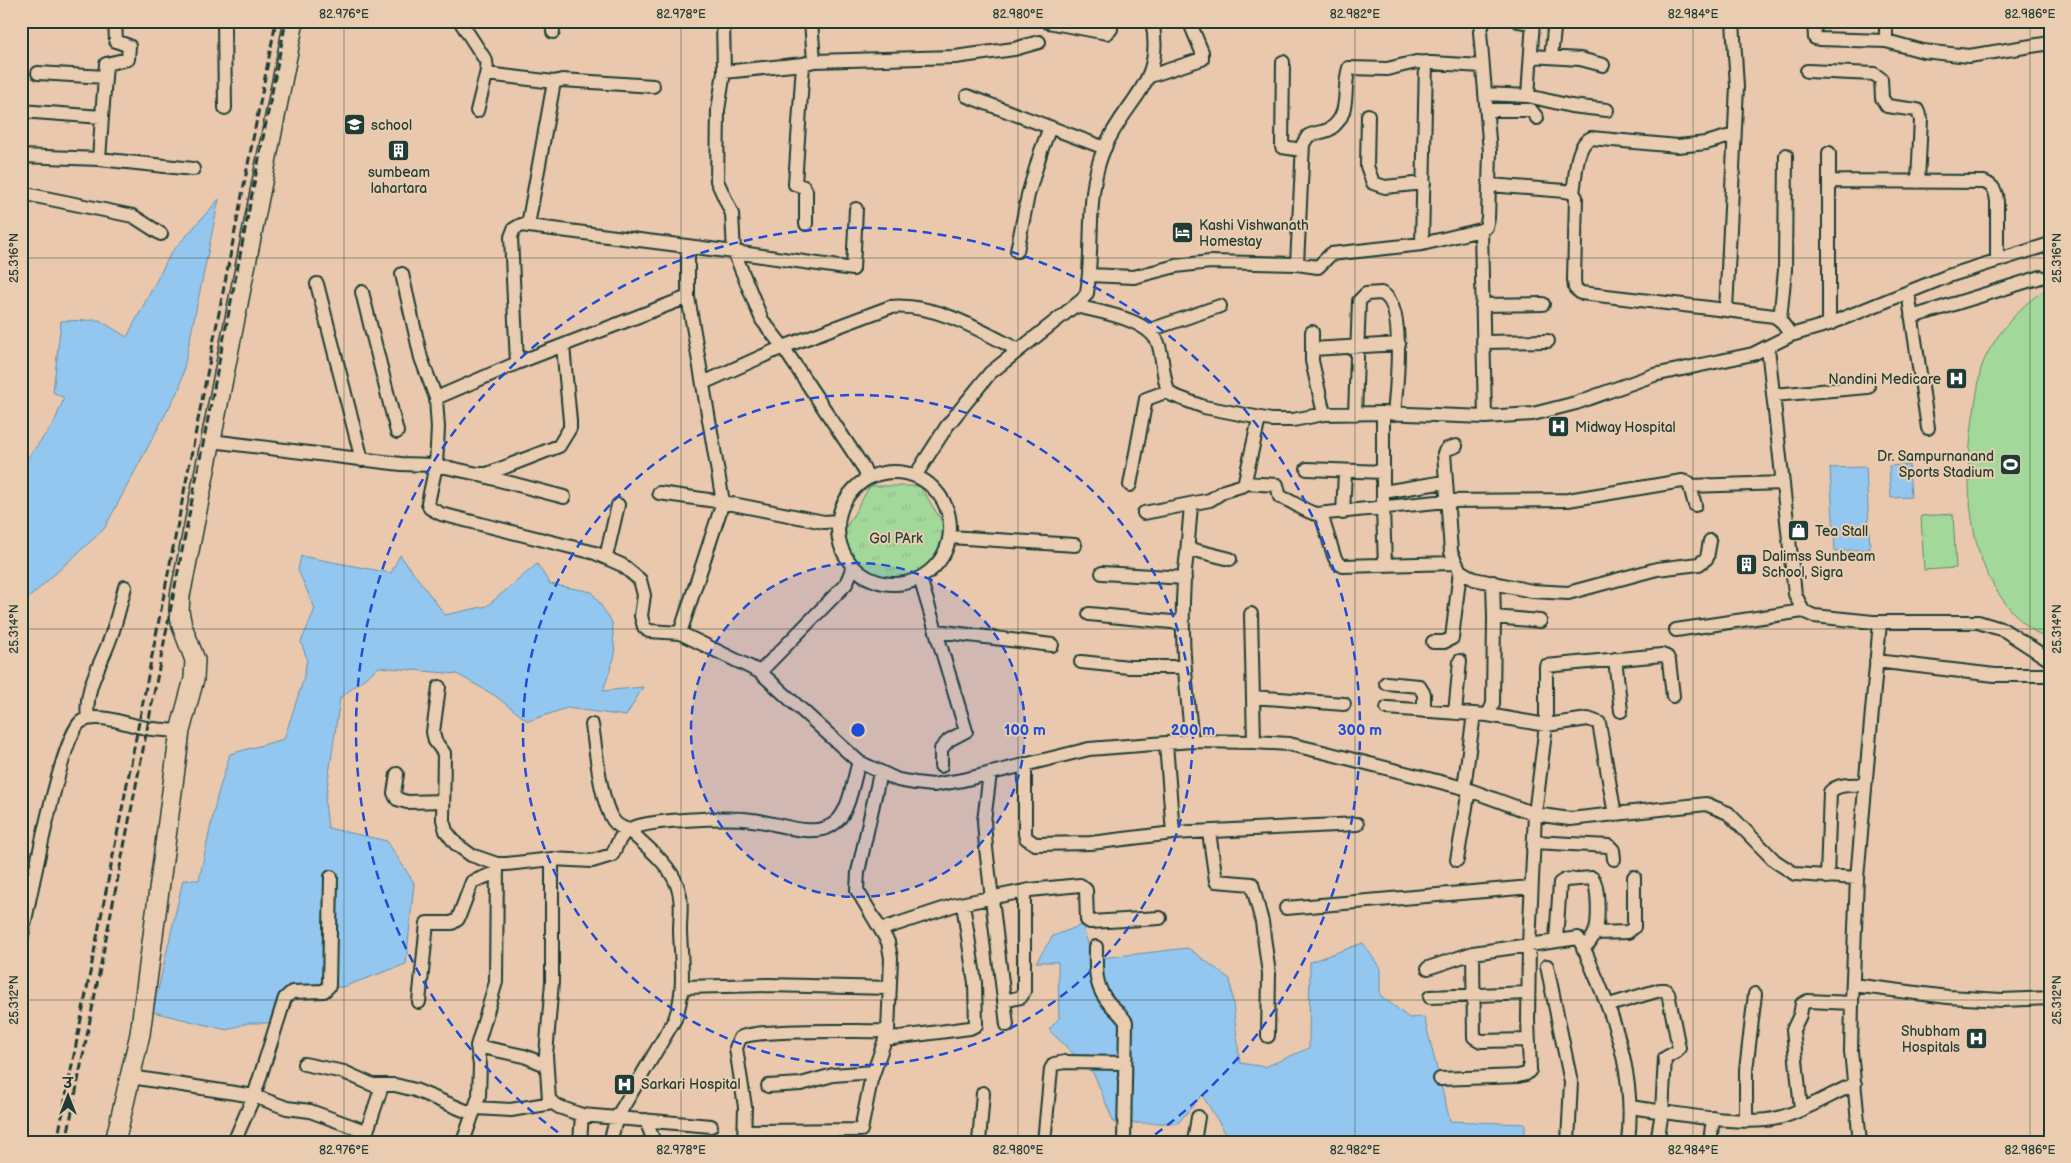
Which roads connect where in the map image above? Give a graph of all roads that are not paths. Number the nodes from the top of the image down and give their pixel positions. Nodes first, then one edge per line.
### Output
1 (115, 21) edge
2 (224, 21) edge
3 (294, 21) edge
4 (460, 21) edge
5 (722, 21) edge
6 (811, 21) edge
7 (1109, 21) edge
8 (1152, 21) edge
9 (1189, 21) edge
10 (1484, 21) edge
11 (1518, 21) edge
12 (1556, 21) edge
13 (1733, 21) edge
14 (1814, 21) edge
15 (1886, 21) edge
16 (1048, 22) edge
17 (1533, 22) edge
18 (1886, 41) junction
19 (1039, 42) dead end
20 (2050, 43) edge
21 (1531, 56) junction
22 (1551, 57) junction
23 (808, 62) junction
24 (1283, 62) dead end
25 (1426, 62) junction
26 (1604, 65) dead end
27 (1482, 66) junction
28 (1807, 71) dead end
29 (724, 72) junction
30 (38, 73) dead end
31 (487, 74) junction
32 (1150, 76) junction
33 (105, 77) junction
34 (554, 82) junction
35 (653, 86) dead end
36 (1485, 94) junction
37 (967, 96) dead end
38 (1528, 96) junction
39 (225, 108) dead end
40 (1488, 110) junction
41 (1607, 110) dead end
42 (21, 111) edge
43 (477, 111) dead end
44 (1368, 116) dead end
45 (102, 117) junction
46 (1537, 118) dead end
47 (1050, 127) junction
48 (1734, 135) junction
49 (1105, 148) junction
50 (1302, 150) junction
51 (1829, 153) dead end
52 (1786, 155) dead end
53 (21, 156) edge
54 (99, 160) junction
55 (193, 169) dead end
56 (1830, 181) junction
57 (1918, 182) junction
58 (1424, 183) junction
59 (1490, 185) junction
60 (21, 193) edge
61 (1573, 193) junction
62 (856, 209) dead end
63 (806, 224) dead end
64 (528, 225) junction
65 (1481, 230) junction
66 (161, 234) dead end
67 (1422, 244) junction
68 (2050, 244) edge
69 (688, 246) junction
70 (1017, 251) dead end
71 (734, 252) junction
72 (1997, 259) junction
73 (1297, 264) junction
74 (402, 274) dead end
75 (1090, 275) junction
76 (2041, 277) dead end
77 (317, 284) dead end
78 (362, 292) dead end
79 (1908, 292) junction
80 (688, 296) junction
81 (1543, 304) dead end
82 (1482, 305) junction
83 (1076, 306) junction
84 (1220, 306) dead end
85 (1726, 310) junction
86 (1912, 317) junction
87 (1780, 320) junction
88 (1829, 324) junction
89 (1150, 330) junction
90 (1312, 332) dead end
91 (1791, 335) junction
92 (1548, 341) dead end
93 (1483, 342) junction
94 (1399, 344) junction
95 (563, 346) junction
96 (1358, 346) junction
97 (783, 347) junction
98 (1768, 348) junction
99 (1312, 349) junction
100 (1018, 350) junction
101 (517, 363) junction
102 (703, 383) junction
103 (1868, 387) dead end
104 (1168, 391) junction
105 (1774, 395) junction
106 (436, 398) junction
107 (1324, 414) junction
108 (1355, 414) junction
109 (1389, 414) junction
110 (1485, 417) junction
111 (1259, 419) junction
112 (1928, 428) dead end
113 (397, 432) dead end
114 (211, 441) junction
115 (1456, 446) dead end
116 (362, 460) junction
117 (436, 465) junction
118 (1307, 469) dead end
119 (1345, 472) junction
120 (1383, 472) junction
121 (478, 474) junction
122 (915, 476) junction
123 (868, 478) junction
124 (1446, 482) junction
125 (1245, 483) junction
126 (1783, 483) junction
127 (1130, 485) dead end
128 (1690, 486) junction
129 (1383, 492) junction
130 (659, 493) dead end
131 (564, 497) dead end
132 (1447, 501) junction
133 (723, 502) junction
134 (1695, 504) dead end
135 (618, 505) dead end
136 (1191, 505) junction
137 (1383, 509) junction
138 (1343, 513) junction
139 (1144, 514) dead end
140 (1321, 514) junction
141 (838, 521) junction
142 (950, 537) junction
143 (1710, 542) dead end
144 (1075, 545) dead end
145 (1187, 553) junction
146 (606, 557) junction
147 (1230, 559) dead end
148 (1385, 565) junction
149 (853, 566) junction
150 (1457, 567) junction
151 (1102, 573) dead end
152 (920, 578) junction
153 (1185, 578) junction
154 (1493, 582) junction
155 (125, 586) dead end
156 (1803, 611) junction
157 (1089, 614) dead end
158 (1251, 614) dead end
159 (1494, 617) junction
160 (1540, 621) dead end
161 (1880, 622) junction
162 (1182, 623) junction
163 (1676, 630) dead end
164 (936, 631) junction
165 (680, 633) junction
166 (1433, 642) dead end
167 (1052, 645) dead end
168 (1615, 660) junction
169 (2050, 660) edge
170 (1460, 661) dead end
171 (1876, 661) junction
172 (1081, 662) dead end
173 (1184, 667) junction
174 (760, 672) junction
175 (2050, 675) edge
176 (1386, 683) dead end
177 (439, 686) dead end
178 (1673, 696) dead end
179 (1253, 698) junction
180 (1344, 704) dead end
181 (1387, 708) dead end
182 (1424, 711) junction
183 (1621, 711) dead end
184 (1455, 713) junction
185 (1474, 714) junction
186 (1488, 715) junction
187 (88, 719) junction
188 (592, 725) dead end
189 (1546, 725) junction
190 (180, 732) junction
191 (1192, 741) junction
192 (1254, 742) junction
193 (1166, 744) junction
194 (859, 762) junction
195 (1024, 764) junction
196 (941, 766) dead end
197 (880, 773) junction
198 (990, 773) junction
199 (397, 774) dead end
200 (1865, 784) junction
201 (1467, 789) junction
202 (443, 801) junction
203 (1535, 814) junction
204 (1615, 815) junction
205 (1357, 824) dead end
206 (628, 830) junction
207 (1209, 832) junction
208 (1173, 833) junction
209 (1534, 842) junction
210 (552, 858) junction
211 (1614, 859) dead end
212 (1457, 860) dead end
213 (496, 868) junction
214 (21, 875) edge
215 (1827, 876) junction
216 (331, 877) dead end
217 (1634, 877) dead end
218 (1857, 878) junction
219 (33, 883) junction
220 (1532, 887) junction
221 (1024, 891) junction
222 (992, 898) junction
223 (963, 904) junction
224 (1286, 908) dead end
225 (1160, 918) dead end
226 (882, 929) junction
227 (1595, 933) junction
228 (21, 940) edge
229 (1556, 940) junction
230 (1529, 945) junction
231 (1096, 947) dead end
232 (1583, 948) junction
233 (1474, 953) junction
234 (1547, 966) dead end
235 (1428, 968) dead end
236 (1853, 985) junction
237 (682, 987) junction
238 (890, 988) junction
239 (1528, 993) junction
240 (1474, 994) junction
241 (1755, 994) dead end
242 (1430, 997) dead end
243 (2050, 998) edge
244 (1004, 1001) junction
245 (419, 1002) dead end
246 (1852, 1003) junction
247 (1609, 1006) junction
248 (1007, 1025) dead end
249 (886, 1035) junction
250 (1268, 1036) dead end
251 (1528, 1040) junction
252 (477, 1046) junction
253 (1125, 1063) junction
254 (304, 1064) dead end
255 (546, 1065) junction
256 (874, 1072) junction
257 (131, 1077) junction
258 (1440, 1079) dead end
259 (1855, 1084) junction
260 (382, 1086) junction
261 (768, 1086) dead end
262 (982, 1093) dead end
263 (254, 1096) junction
264 (552, 1103) junction
265 (1630, 1107) junction
266 (1801, 1109) junction
267 (474, 1111) junction
268 (1662, 1112) junction
269 (582, 1115) junction
270 (617, 1117) junction
271 (1198, 1117) dead end
272 (1713, 1118) junction
273 (646, 1120) junction
274 (1746, 1120) junction
275 (711, 1126) dead end
276 (744, 1136) edge
277 (860, 1136) edge
278 (365, 1139) edge
279 (115, 1142) edge
280 (234, 1142) edge
281 (463, 1142) edge
282 (580, 1142) edge
283 (610, 1142) edge
284 (654, 1142) edge
285 (979, 1142) edge
286 (1044, 1142) edge
287 (1124, 1142) edge
288 (1194, 1142) edge
289 (1568, 1142) edge
290 (1628, 1142) edge
291 (1657, 1142) edge
292 (1710, 1142) edge
293 (1860, 1142) edge

1 - 33 street
2 - 39 street
3 - 114 street
4 - 31 street
5 - 29 street
6 - 23 street
7 - 16 street
8 - 32 street
9 - 32 street
10 - 27 street
11 - 17 street
12 - 22 street
13 - 48 street
14 - 18 street
15 - 18 street
17 - 21 street
18 - 20 street
19 - 23 street
21 - 22 street
21 - 38 street
22 - 26 street
23 - 29 street
23 - 63 street
24 - 50 street
25 - 27 street
25 - 50 street
25 - 58 street
27 - 36 street
28 - 57 street
29 - 71 street
30 - 33 street
31 - 34 street
31 - 43 street
32 - 49 street
33 - 45 street
34 - 35 street
34 - 64 street
36 - 38 street
36 - 40 street
37 - 47 street
38 - 41 street
40 - 46 street
40 - 59 street
42 - 45 street
44 - 58 street
45 - 54 street
47 - 49 street
47 - 70 street
48 - 61 street
48 - 85 street
49 - 75 street
50 - 73 street
51 - 56 street
52 - 87 street
53 - 54 street
54 - 55 street
56 - 57 street
56 - 88 street
57 - 72 street
58 - 67 street
59 - 61 street
59 - 65 street
60 - 66 street
61 - 85 street
62 - 71 street
64 - 69 street
64 - 101 street
65 - 67 street
65 - 82 street
67 - 73 street
68 - 72 street
69 - 71 street
69 - 80 street
71 - 97 street
72 - 79 street
73 - 75 street
74 - 106 street
75 - 83 street
76 - 86 street
77 - 116 street
78 - 113 street
79 - 86 street
79 - 88 street
80 - 95 street
80 - 102 street
81 - 82 street
82 - 93 street
83 - 89 street
83 - 100 street
84 - 89 street
85 - 87 street
86 - 112 street
87 - 91 street
88 - 91 street
89 - 104 street
90 - 99 street
91 - 98 street
92 - 93 street
93 - 110 street
94 - 96 street
94 - 96 street
94 - 109 street
95 - 101 street
95 - 121 street
96 - 99 street
96 - 108 street
97 - 100 street
97 - 102 street
97 - 123 street
98 - 105 street
98 - 110 street
99 - 107 street
100 - 122 street
101 - 106 street
102 - 133 street
103 - 105 street
104 - 111 street
104 - 127 street
105 - 126 street
106 - 117 street
107 - 108 street
107 - 111 street
108 - 109 street
109 - 110 street
109 - 120 street
111 - 125 street
114 - 116 street
114 - 190 street
115 - 124 street
116 - 117 street
117 - 121 street
117 - 146 street
118 - 119 street
119 - 120 street
119 - 138 street
120 - 129 street
121 - 131 street
122 - 123 street
122 - 142 street
123 - 141 street
124 - 129 street
124 - 132 street
125 - 136 street
125 - 140 street
126 - 128 street
126 - 156 street
128 - 132 street
128 - 134 street
129 - 137 street
130 - 133 street
132 - 137 street
132 - 150 street
133 - 141 street
133 - 165 street
135 - 146 street
136 - 139 street
136 - 145 street
137 - 138 street
137 - 148 street
138 - 140 street
140 - 148 street
141 - 149 street
142 - 144 street
142 - 152 street
143 - 154 street
145 - 147 street
145 - 153 street
146 - 165 street
148 - 150 street
149 - 152 street
149 - 174 street
150 - 154 street
150 - 166 street
151 - 153 street
152 - 164 street
153 - 162 street
154 - 159 street
155 - 187 street
156 - 161 street
156 - 163 street
157 - 162 street
158 - 179 street
159 - 160 street
159 - 186 street
161 - 169 street
161 - 171 street
162 - 173 street
164 - 167 street
164 - 196 street
165 - 174 street
168 - 178 street
168 - 183 street
168 - 189 street
170 - 184 street
171 - 175 street
171 - 200 street
172 - 173 street
173 - 191 street
174 - 194 street
176 - 182 street
177 - 202 street
179 - 180 street
179 - 192 street
181 - 182 street
182 - 184 street
184 - 185 street
185 - 186 street
185 - 201 street
186 - 189 street
187 - 190 street
187 - 219 street
188 - 206 street
189 - 203 street
189 - 204 street
190 - 257 street
191 - 192 street
191 - 193 street
192 - 201 street
193 - 195 street
193 - 208 street
194 - 197 street
194 - 206 street
195 - 198 street
195 - 208 street
197 - 198 street
197 - 226 street
198 - 222 street
199 - 202 street
200 - 215 street
200 - 218 street
201 - 203 street
201 - 212 street
202 - 213 street
203 - 204 street
203 - 209 street
204 - 215 street
205 - 207 street
206 - 210 street
206 - 237 street
207 - 208 street
207 - 250 street
209 - 211 street
209 - 220 street
210 - 213 street
210 - 255 street
213 - 245 street
213 - 252 street
214 - 219 street
215 - 218 street
216 - 263 street
217 - 227 street
218 - 236 street
219 - 228 street
220 - 224 street
220 - 230 street
221 - 222 street
221 - 225 street
221 - 244 street
222 - 223 street
222 - 244 street
223 - 226 street
223 - 249 street
226 - 238 street
227 - 229 street
227 - 232 street
229 - 230 street
229 - 232 street
230 - 233 street
230 - 239 street
231 - 253 street
232 - 247 street
233 - 235 street
233 - 240 street
234 - 289 street
236 - 243 street
236 - 246 street
237 - 238 street
237 - 270 street
238 - 249 street
239 - 240 street
239 - 251 street
240 - 242 street
240 - 251 street
241 - 274 street
244 - 248 street
246 - 259 street
246 - 266 street
247 - 265 street
247 - 268 street
249 - 256 street
249 - 276 street
251 - 258 street
252 - 255 street
252 - 267 street
253 - 286 street
253 - 287 street
254 - 260 street
255 - 264 street
256 - 261 street
256 - 277 street
257 - 263 street
257 - 279 street
259 - 266 street
259 - 293 street
260 - 267 street
260 - 278 street
262 - 285 street
263 - 278 street
263 - 280 street
264 - 267 street
264 - 269 street
265 - 268 street
265 - 290 street
266 - 274 street
267 - 281 street
268 - 272 street
268 - 291 street
269 - 270 street
269 - 282 street
270 - 273 street
270 - 283 street
271 - 288 street
272 - 274 street
272 - 292 street
273 - 275 street
273 - 284 street
276 - 277 street

